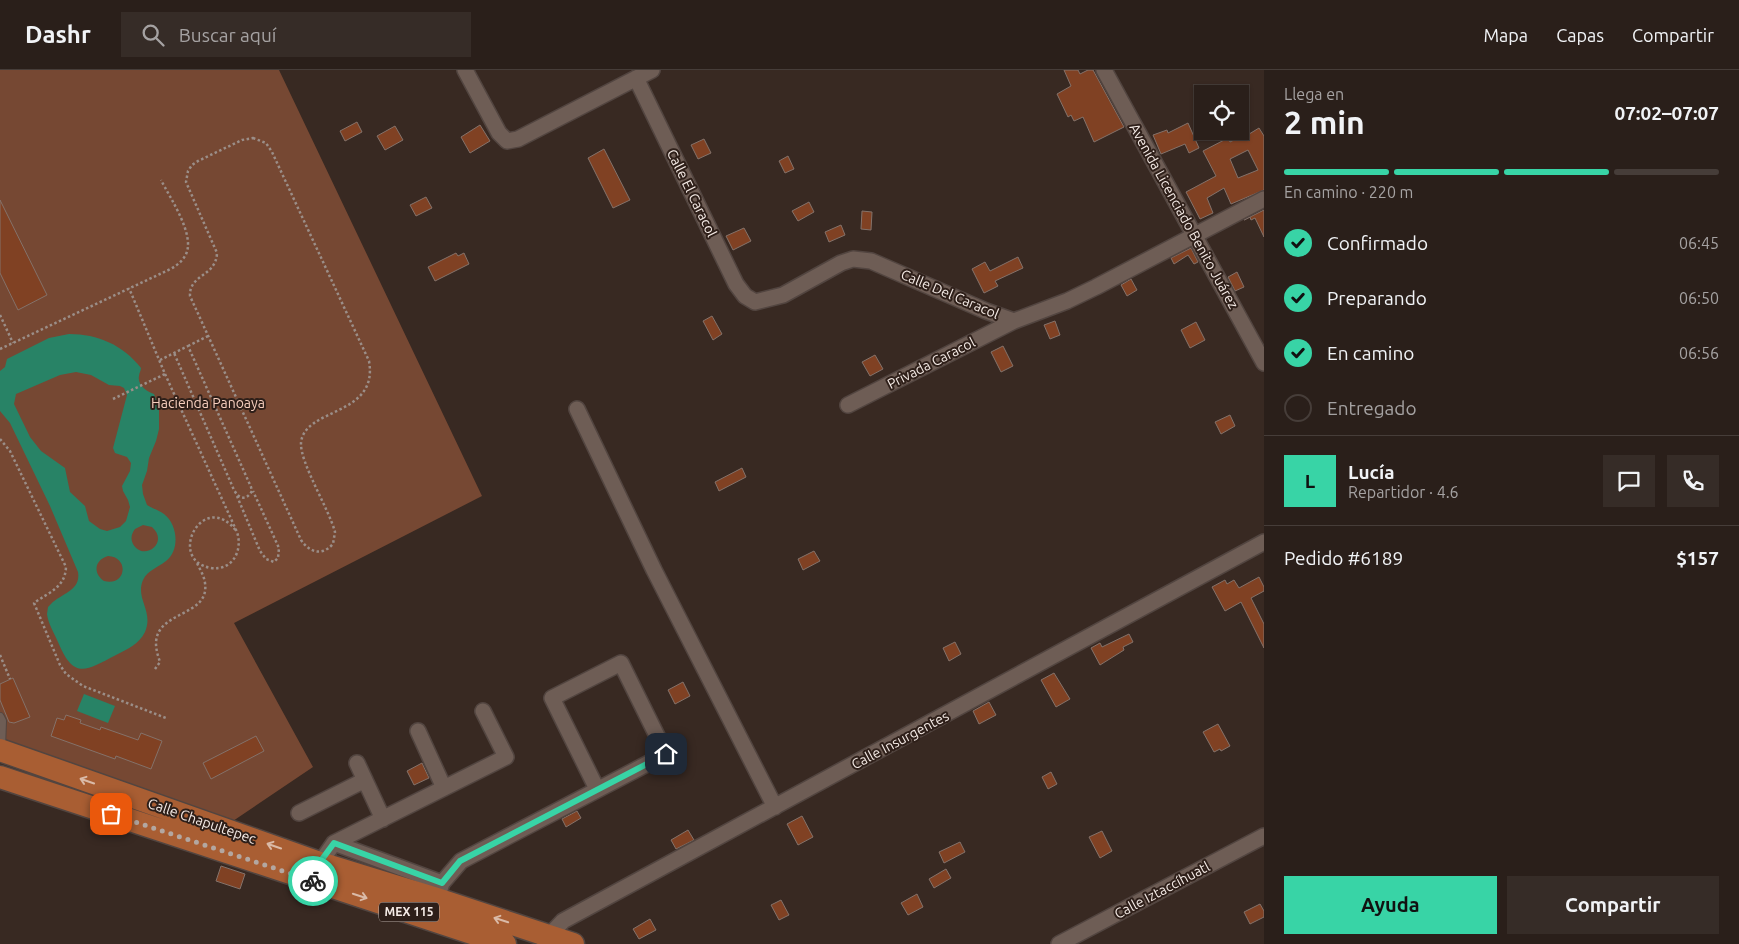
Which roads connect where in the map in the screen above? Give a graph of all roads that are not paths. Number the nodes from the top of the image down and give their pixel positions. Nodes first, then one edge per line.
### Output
1 (465, 70) edge
2 (652, 70) edge
3 (1104, 70) edge
4 (636, 78) junction
5 (1264, 199) edge
6 (1195, 234) junction
7 (755, 302) joint
8 (1014, 321) junction
9 (1264, 362) edge
10 (848, 404) dead end
11 (576, 409) dead end
12 (1264, 542) edge
13 (483, 711) dead end
14 (0, 717) edge
15 (418, 731) dead end
16 (0, 750) edge
17 (356, 763) dead end
18 (0, 778) edge
19 (364, 780) junction
20 (444, 788) junction
21 (597, 789) junction
22 (775, 807) junction
23 (299, 813) dead end
24 (382, 819) junction
25 (1264, 836) edge
26 (334, 843) junction
27 (316, 872) junction
28 (440, 891) junction
29 (544, 940) edge
30 (505, 944) edge
31 (573, 944) edge
32 (1059, 944) edge

1 - 4 street
2 - 4 street
3 - 6 street, Avenida Licenciado Benito Juárez
4 - 7 street, Calle El Caracol
5 - 6 street, Calle Del Caracol
6 - 8 street, Calle Del Caracol
6 - 9 street, Avenida Licenciado Benito Juárez
7 - 8 street, Calle Del Caracol
8 - 10 street, Privada Caracol
11 - 22 street
12 - 22 street, Calle Insurgentes
13 - 20 street
14 - 16 lane
15 - 20 street
27 -> 16 main road, Calle Chapultepec / MEX 115
17 - 19 street
18 - 27 main road, Calle Chapultepec / MEX 115
19 - 23 street
19 - 24 street
20 - 24 street
21 - 21 street
21 - 28 street
22 - 29 street, Calle Insurgentes
24 - 26 street
25 - 32 street, Calle Iztaccíhuatl
26 - 27 street
26 - 28 street
27 - 28 main road, MEX 115
27 -> 30 main road, MEX 115
29 -> 28 main road, MEX 115
29 - 31 main road, MEX 115

